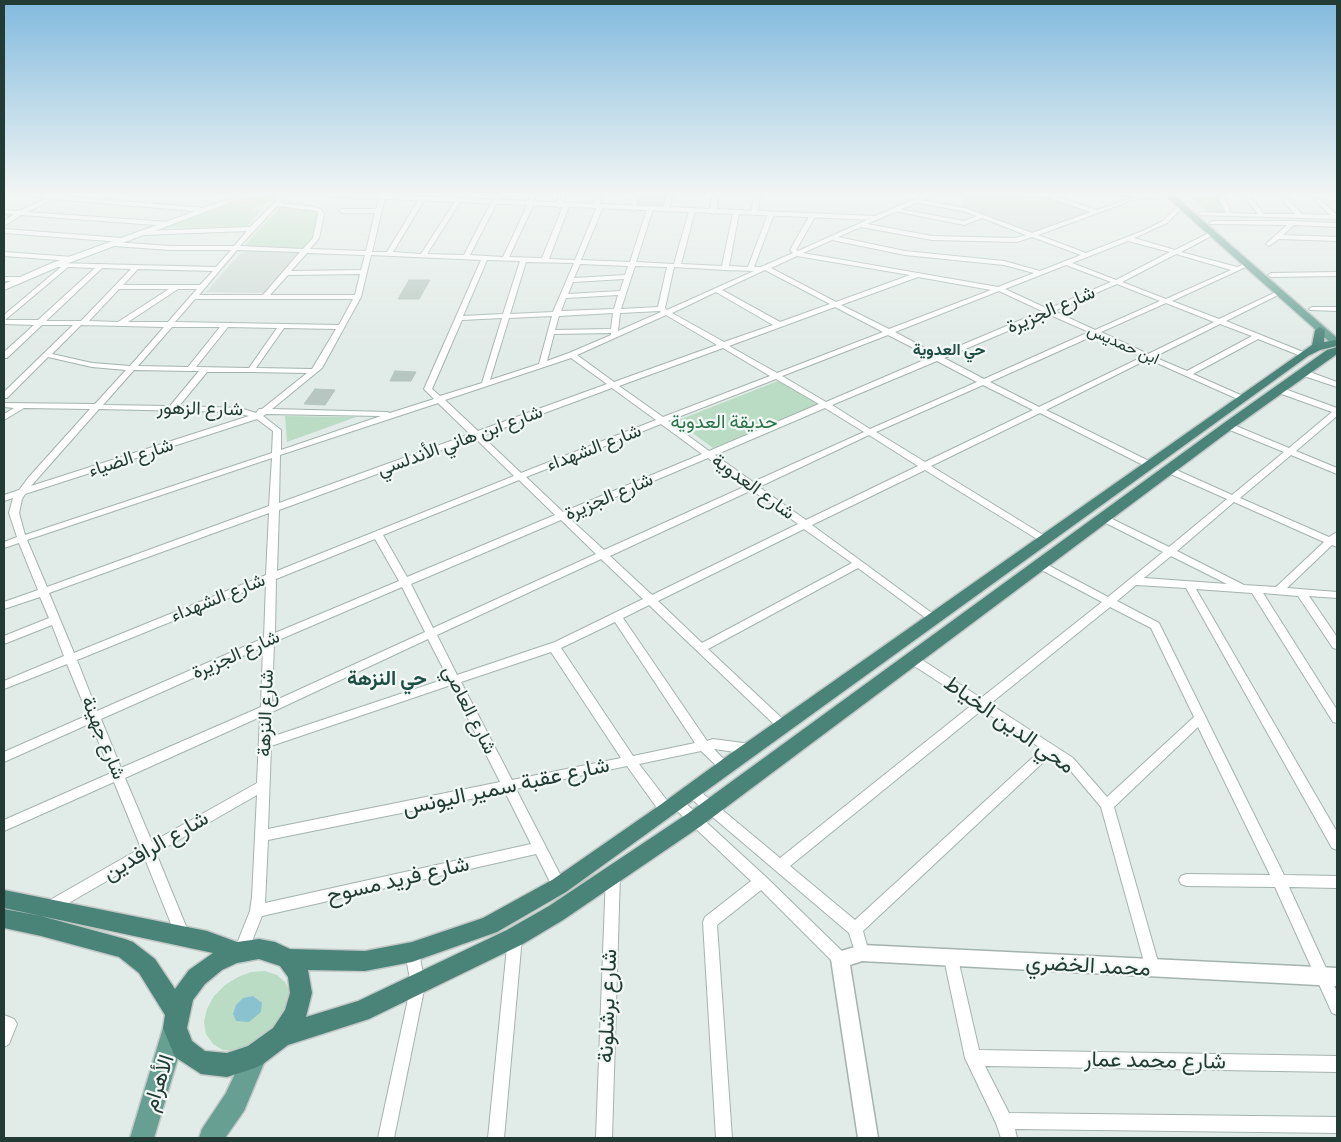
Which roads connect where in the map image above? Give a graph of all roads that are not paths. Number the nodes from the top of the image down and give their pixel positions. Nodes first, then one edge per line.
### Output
1 (107, 246) edge
2 (155, 246) edge
3 (309, 246) edge
4 (370, 246) edge
5 (393, 246) edge
6 (429, 246) edge
7 (471, 246) edge
8 (511, 246) edge
9 (550, 246) edge
10 (584, 246) edge
11 (637, 246) edge
12 (680, 246) edge
13 (729, 246) edge
14 (759, 246) edge
15 (795, 246) edge
16 (814, 246) edge
17 (872, 246) edge
18 (1063, 246) edge
19 (1109, 246) edge
20 (1156, 246) edge
21 (1190, 246) edge
22 (1226, 246) edge
23 (1238, 246) edge
24 (236, 248) junction
25 (306, 250) junction
26 (368, 253) junction
27 (1178, 253) junction
28 (4, 254) edge
29 (389, 254) junction
30 (797, 254) junction
31 (423, 255) junction
32 (1087, 255) junction
33 (466, 257) junction
34 (486, 258) junction
35 (72, 259) junction
36 (505, 259) junction
37 (524, 260) junction
38 (545, 260) junction
39 (578, 262) junction
40 (1067, 263) junction
41 (631, 264) junction
42 (1247, 265) junction
43 (55, 266) junction
44 (66, 266) junction
45 (102, 266) junction
46 (674, 266) junction
47 (136, 267) junction
48 (219, 268) junction
49 (725, 268) junction
50 (750, 269) junction
51 (765, 269) junction
52 (1236, 269) junction
53 (364, 272) junction
54 (286, 273) junction
55 (1041, 273) junction
56 (1270, 274) junction
57 (1337, 274) edge
58 (917, 275) junction
59 (627, 277) junction
60 (4, 279) edge
61 (20, 279) junction
62 (571, 280) junction
63 (1117, 282) junction
64 (4, 286) edge
65 (117, 287) junction
66 (175, 287) junction
67 (202, 287) junction
68 (999, 289) junction
69 (717, 290) junction
70 (622, 293) junction
71 (1278, 293) junction
72 (564, 296) junction
73 (194, 297) junction
74 (265, 297) junction
75 (358, 297) junction
76 (1165, 300) junction
77 (836, 304) junction
78 (1312, 309) junction
79 (1337, 309) edge
80 (618, 310) junction
81 (665, 310) junction
82 (1047, 311) junction
83 (556, 314) junction
84 (506, 316) junction
85 (4, 318) edge
86 (459, 318) junction
87 (4, 322) edge
88 (40, 322) junction
89 (1220, 322) junction
90 (81, 323) junction
91 (121, 324) junction
92 (170, 324) junction
93 (226, 325) junction
94 (779, 325) junction
95 (282, 326) junction
96 (341, 327) junction
97 (1336, 329) edge
98 (1320, 330) junction
99 (550, 332) junction
100 (890, 332) junction
101 (1094, 332) junction
102 (615, 334) junction
103 (1258, 336) junction
104 (724, 345) junction
105 (1330, 348) edge
106 (48, 355) junction
107 (572, 355) junction
108 (4, 356) edge
109 (1147, 356) junction
110 (938, 357) junction
111 (542, 365) junction
112 (132, 368) junction
113 (190, 369) junction
114 (205, 369) junction
115 (251, 370) junction
116 (314, 371) junction
117 (1304, 373) junction
118 (1187, 374) junction
119 (776, 377) junction
120 (984, 382) junction
121 (485, 384) junction
122 (613, 385) junction
123 (1337, 385) edge
124 (1279, 390) junction
125 (4, 396) edge
126 (440, 399) junction
127 (1242, 399) junction
128 (4, 405) edge
129 (24, 405) junction
130 (826, 405) junction
131 (97, 407) junction
132 (172, 409) junction
133 (1040, 409) junction
134 (234, 410) joint
135 (1337, 412) edge
136 (260, 414) junction
137 (396, 414) junction
138 (4, 418) edge
139 (662, 421) junction
140 (1228, 426) junction
141 (870, 432) junction
142 (477, 435) junction
143 (1289, 451) junction
144 (277, 454) junction
145 (709, 455) junction
146 (1150, 465) junction
147 (925, 466) junction
148 (1169, 470) junction
149 (1337, 471) edge
150 (520, 476) junction
151 (752, 487) junction
152 (21, 493) junction
153 (4, 498) edge
154 (1233, 498) junction
155 (272, 510) junction
156 (562, 516) junction
157 (1103, 518) junction
158 (804, 524) junction
159 (377, 534) junction
160 (22, 539) junction
161 (1045, 540) junction
162 (1335, 540) edge
163 (4, 545) edge
164 (1170, 551) junction
165 (604, 556) junction
166 (858, 564) junction
167 (1040, 565) junction
168 (270, 578) junction
169 (1133, 581) junction
170 (405, 583) junction
171 (1189, 585) junction
172 (1243, 588) junction
173 (1255, 589) junction
174 (1278, 591) junction
175 (44, 592) junction
176 (1301, 592) junction
177 (1337, 594) edge
178 (650, 600) junction
179 (1109, 602) junction
180 (4, 606) edge
181 (617, 617) junction
182 (935, 619) junction
183 (55, 620) junction
184 (431, 634) junction
185 (4, 640) edge
186 (268, 640) junction
187 (1337, 645) edge
188 (554, 647) junction
189 (701, 648) junction
190 (70, 658) junction
191 (912, 659) junction
192 (454, 681) junction
193 (4, 685) edge
194 (982, 704) junction
195 (267, 709) junction
196 (94, 718) junction
197 (1200, 718) junction
198 (1337, 719) edge
199 (783, 726) junction
200 (266, 744) junction
201 (704, 746) junction
202 (1050, 748) junction
203 (750, 749) junction
204 (4, 757) edge
205 (630, 761) junction
206 (725, 767) junction
207 (118, 776) junction
208 (264, 785) junction
209 (508, 786) junction
210 (692, 792) junction
211 (1107, 805) junction
212 (672, 807) junction
213 (711, 807) junction
214 (694, 820) junction
215 (4, 826) edge
216 (262, 836) junction
217 (1337, 844) edge
218 (538, 848) junction
219 (148, 850) junction
220 (780, 866) junction
221 (613, 874) junction
222 (1186, 880) dead end
223 (761, 881) junction
224 (1280, 882) junction
225 (1337, 882) edge
226 (558, 886) junction
227 (4, 898) edge
228 (48, 908) junction
229 (257, 912) junction
230 (4, 919) edge
231 (855, 929) junction
232 (183, 936) junction
233 (516, 937) junction
234 (237, 952) junction
235 (412, 952) junction
236 (862, 954) junction
237 (288, 959) junction
238 (840, 959) junction
239 (951, 959) junction
240 (1153, 969) junction
241 (1329, 977) edge
242 (418, 985) junction
243 (1337, 1008) edge
244 (176, 1021) junction
245 (4, 1023) edge
246 (281, 1036) junction
247 (4, 1039) edge
248 (255, 1056) junction
249 (973, 1058) junction
250 (1337, 1064) edge
251 (1004, 1120) junction
252 (1337, 1126) edge
253 (142, 1138) edge
254 (210, 1138) edge
255 (386, 1138) edge
256 (496, 1138) edge
257 (604, 1138) edge
258 (724, 1138) edge
259 (868, 1138) edge
260 (1009, 1138) edge

1 - 35 main road
2 - 24 street
3 - 25 street
4 - 26 street
5 - 29 street
6 - 31 street
7 - 33 street
8 - 36 street
9 - 38 street
10 - 39 street
11 - 41 street
12 - 46 street
13 - 49 street
14 - 50 street
15 - 30 street
16 - 30 street
17 - 55 street
18 - 32 street
19 - 32 street, شارع الشهداء
20 - 27 street
21 - 27 street, شارع الجزيرة
22 - 42 main road
23 - 56 main road
24 - 25 street
24 - 48 street
25 - 26 street
25 - 54 street
26 - 29 street
26 - 53 street
27 - 52 street
27 - 63 street, شارع الجزيرة
28 - 35 street
29 - 31 street
30 - 51 street
30 - 58 street, ابن حمديس
31 - 33 street
32 - 40 street, شارع الشهداء
33 - 34 street
34 - 36 street
34 - 86 street
35 - 43 main road
36 - 37 street
37 - 38 street
37 - 84 street
38 - 39 street
39 - 41 street
39 - 62 street
40 - 55 street, شارع الشهداء
40 - 63 street
41 - 46 street
41 - 59 street
42 - 52 street
42 - 71 main road
43 - 44 street
43 - 61 main road
44 - 45 street
44 - 85 street
45 - 47 street
45 - 88 street
46 - 49 street
46 - 81 street
47 - 48 street
47 - 65 street
48 - 67 street
49 - 50 street
50 - 51 street
51 - 69 street
51 - 77 street
52 - 76 street
53 - 54 street
53 - 75 street
54 - 74 street
55 - 68 street, شارع الشهداء
56 - 57 street
56 - 78 main road
58 - 68 street, ابن حمديس
58 - 77 street, شارع ابن هاني الأندلسي
59 - 62 street
59 - 70 street
60 - 61 street
61 - 64 main road
62 - 72 street
63 - 76 street
63 - 82 street, شارع الجزيرة
65 - 66 street
65 - 90 street
66 - 67 street
66 - 91 street
67 - 73 street
68 - 82 street, ابن حمديس
68 - 100 street, شارع الشهداء
69 - 81 street
69 - 94 street
70 - 72 street
70 - 80 street
71 - 89 street
71 - 98 main road
72 - 83 street
73 - 74 street
73 - 92 street
74 - 75 street
75 - 96 street
76 - 89 street
76 - 101 street
77 - 94 street, شارع ابن هاني الأندلسي
77 - 100 street
78 - 79 street
78 - 97 main road
80 - 81 street
80 - 83 street
80 - 102 street
81 - 102 street
81 - 104 street
82 - 101 street, ابن حمديس
82 - 110 street, شارع الجزيرة
83 - 84 street
83 - 99 street
84 - 86 street
84 - 121 street
86 - 126 street
87 - 88 street
88 - 90 street
88 - 108 street
89 - 103 street
89 - 109 street
90 - 91 street
90 - 106 street
91 - 92 street
92 - 93 street
92 - 112 street
93 - 95 street
93 - 113 street
94 - 104 street, شارع ابن هاني الأندلسي
95 - 96 street
95 - 115 street
96 - 116 street
98 - 105 main road
98 - 105 highway
99 - 102 street
99 - 111 street
100 - 110 street
100 - 119 street, شارع الشهداء
101 - 109 street, ابن حمديس
101 - 120 street
102 - 107 street
103 - 105 street
103 - 118 street
104 - 119 street
104 - 122 street, شارع ابن هاني الأندلسي
105 - 117 highway
105 - 127 highway
106 - 112 street
106 - 125 street
107 - 111 street
107 - 122 street, شارع العدوية
109 - 118 street, ابن حمديس
109 - 133 street
110 - 120 street
110 - 130 street, شارع الجزيرة
111 - 121 street
112 - 113 street
112 - 131 street
113 - 114 street
114 - 115 street
114 - 132 street
115 - 116 street
116 - 136 street
117 - 123 street
117 - 124 highway
118 - 127 street, ابن حمديس
119 - 130 street
119 - 139 street, شارع الشهداء
120 - 133 street
120 - 141 street
121 - 126 street
122 - 139 street, شارع العدوية
122 - 142 street, شارع ابن هاني الأندلسي
124 - 135 street
124 - 140 highway
126 - 137 street
126 - 142 street
127 - 146 highway
128 - 129 street, شارع الزهور
129 - 131 street, شارع الزهور
129 - 138 street
130 - 141 street
130 - 145 street, شارع الجزيرة
131 - 132 street, شارع الزهور
131 - 152 street
132 - 134 street, شارع الزهور
133 - 146 street
133 - 147 street
134 - 136 street, شارع النزهة
135 - 143 street
136 - 137 street, شارع الزهور
136 - 144 street, شارع النزهة
136 - 152 street, شارع الضياء
137 - 144 street
139 - 145 street, شارع العدوية
139 - 150 street, شارع الشهداء
140 - 143 street
140 - 148 highway
141 - 147 street
141 - 151 street
142 - 150 street
142 - 155 street, شارع ابن هاني الأندلسي
143 - 149 street
143 - 154 street
144 - 155 street, شارع النزهة
144 - 160 street
145 - 151 street, شارع العدوية
145 - 156 street, شارع الجزيرة
146 - 161 highway
147 - 158 street
147 - 161 street
148 - 154 street
148 - 157 highway
150 - 156 street
150 - 159 street, شارع الشهداء
151 - 158 street, شارع العدوية
151 - 165 street
152 - 153 street, شارع الضياء
152 - 160 street, شارع جهينة
154 - 162 street
154 - 164 street
155 - 168 street, شارع النزهة
155 - 175 street, شارع ابن هاني الأندلسي
156 - 165 street
156 - 170 street, شارع الجزيرة
157 - 164 street
157 - 167 highway
158 - 166 street, شارع العدوية
158 - 178 street
159 - 168 street, شارع الشهداء
159 - 170 street, شارع العاصي
160 - 163 street
160 - 175 street, شارع جهينة
161 - 182 highway
162 - 174 street
164 - 169 street
164 - 172 street
165 - 178 street
165 - 184 street
166 - 182 street, شارع العدوية
166 - 189 street
167 - 179 street
167 - 191 highway
168 - 186 street, شارع النزهة
168 - 190 street, شارع الشهداء
169 - 171 street
169 - 179 street
170 - 184 street, شارع العاصي
170 - 186 street, شارع الجزيرة
171 - 172 street
171 - 217 street
172 - 173 street
173 - 174 street
173 - 198 street
174 - 176 street
175 - 180 street, شارع ابن هاني الأندلسي
175 - 183 street, شارع جهينة
176 - 177 street
176 - 187 street
178 - 181 street
178 - 189 street
179 - 194 street
179 - 197 street
181 - 188 street
181 - 201 street
182 - 199 highway
183 - 185 street
183 - 190 street, شارع جهينة
184 - 192 street, شارع العاصي
184 - 195 street
186 - 195 street, شارع النزهة
186 - 196 street, شارع الجزيرة
188 - 192 street
188 - 205 street
189 - 199 street
190 - 193 street, شارع الشهداء
190 - 196 street, شارع جهينة
191 - 194 street, محي الدين الخياط
191 - 213 highway
192 - 200 street
192 - 209 street, شارع العاصي
194 - 202 street, محي الدين الخياط
194 - 220 street
195 - 200 street, شارع النزهة
195 - 207 street
196 - 204 street, شارع الجزيرة
196 - 207 street, شارع جهينة
197 - 211 street
197 - 224 street
199 - 203 highway
200 - 208 street, شارع النزهة
201 - 203 street, شارع عقبة سمير اليونس
201 - 205 street, شارع عقبة سمير اليونس
201 - 206 street
202 - 211 street, محي الدين الخياط
202 - 231 street
203 - 206 highway
205 - 209 street, شارع عقبة سمير اليونس
205 - 212 street
206 - 210 highway
207 - 215 street
207 - 219 street, شارع جهينة
208 - 216 street, شارع النزهة
208 - 219 street, شارع الرافدين
209 - 216 street, شارع عقبة سمير اليونس
209 - 218 street, شارع العاصي
210 - 212 highway
210 - 213 street
211 - 240 street, محي الدين الخياط
212 - 214 street
212 - 226 highway
213 - 214 highway
213 - 220 street
214 - 221 highway
214 - 223 street
216 - 229 street, شارع النزهة
218 - 226 street, شارع العاصي
218 - 229 street, شارع فريد مسوح
219 - 228 street, شارع الرافدين
219 - 232 street, شارع جهينة
220 - 231 street
221 - 233 highway
221 - 257 street, شارع برشلونة
222 - 224 street
223 - 238 street
223 - 258 street
224 - 225 street
224 - 241 street
226 - 235 highway
227 - 228 highway
228 - 232 highway
229 - 234 street, شارع النزهة
230 - 244 highway
231 - 236 street
232 - 234 highway
233 - 242 highway
233 - 256 street
234 - 237 highway
234 - 244 highway
235 - 237 highway
235 - 242 street
236 - 238 street, محمد الخضري
236 - 239 street, محمد الخضري
237 - 246 highway
238 - 259 street
239 - 240 street, محمد الخضري
239 - 249 street
240 - 241 street, محمد الخضري
241 - 243 street
242 - 246 highway
242 - 255 street
244 - 248 highway
244 - 253 main road, الأهرام
245 - 247 street
246 - 248 highway
248 - 254 main road
249 - 250 street, شارع محمد عمار
249 - 251 street
251 - 252 street
251 - 260 street

